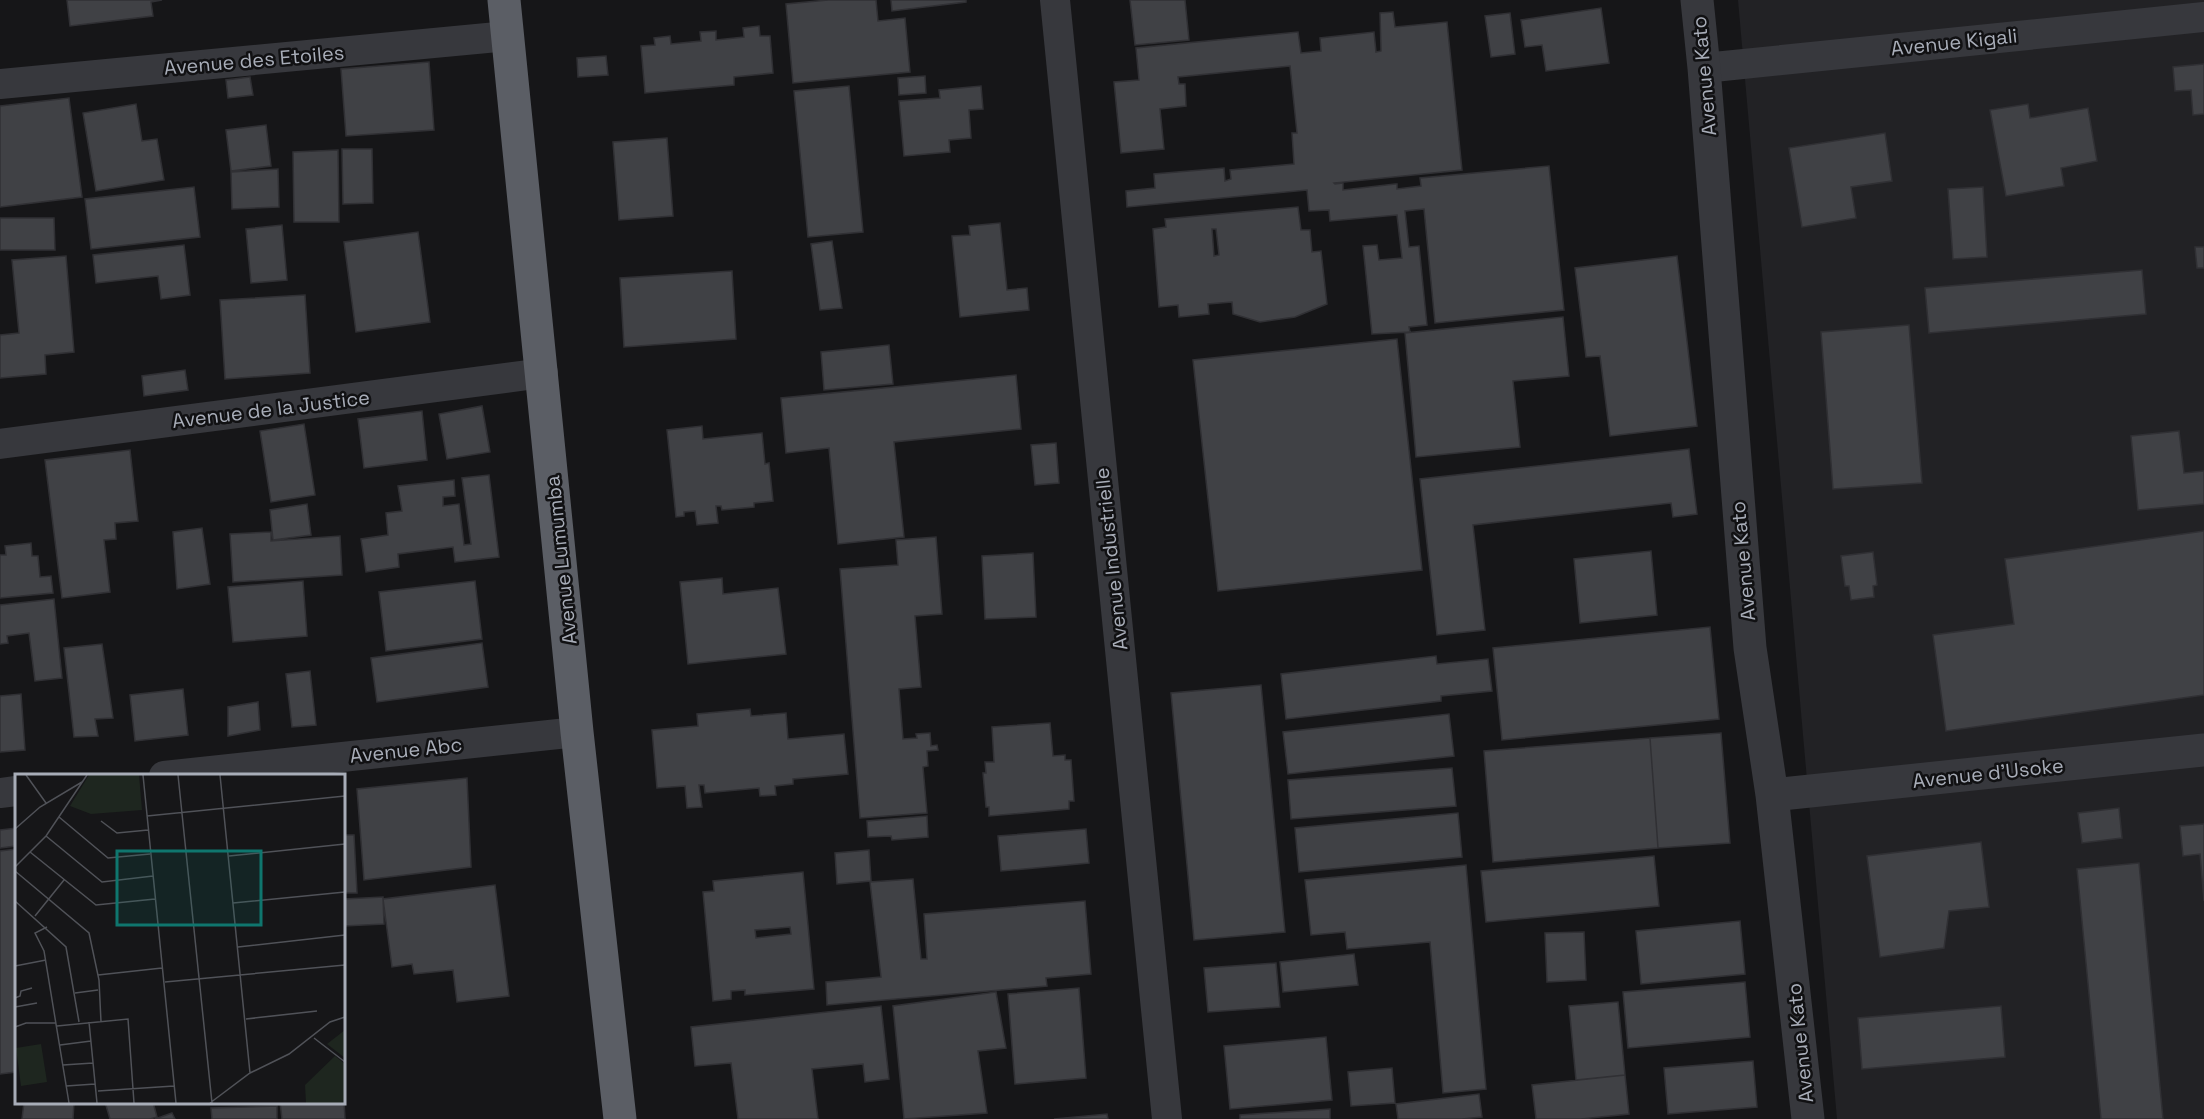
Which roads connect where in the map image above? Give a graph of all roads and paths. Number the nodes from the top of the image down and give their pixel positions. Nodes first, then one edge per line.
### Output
1 (504, 0) edge
2 (1055, 0) edge
3 (1697, 0) edge
4 (2204, 16) edge
5 (508, 36) junction
6 (1704, 68) junction
7 (0, 84) edge
8 (543, 374) junction
9 (0, 444) edge
10 (577, 732) junction
11 (2204, 750) edge
12 (183, 774) edge
13 (15, 791) edge
14 (0, 793) edge
15 (1772, 795) junction
16 (620, 1119) edge
17 (1167, 1119) edge
18 (1808, 1119) edge

1 - 5 highway, Avenue Lumumba
2 - 17 street, Avenue Industrielle
3 - 6 street, Avenue Kato
4 - 6 street, Avenue Kigali
5 - 7 street, Avenue des Etoiles
5 - 8 highway, Avenue Lumumba
6 - 15 street, Avenue Kato
8 - 9 street, Avenue de la Justice
8 - 10 highway, Avenue Lumumba
10 - 12 street, Avenue Abc
10 - 16 highway, Avenue Lumumba
11 - 15 street, Avenue d'Usoke
13 - 14 street
15 - 18 street, Avenue Kato

